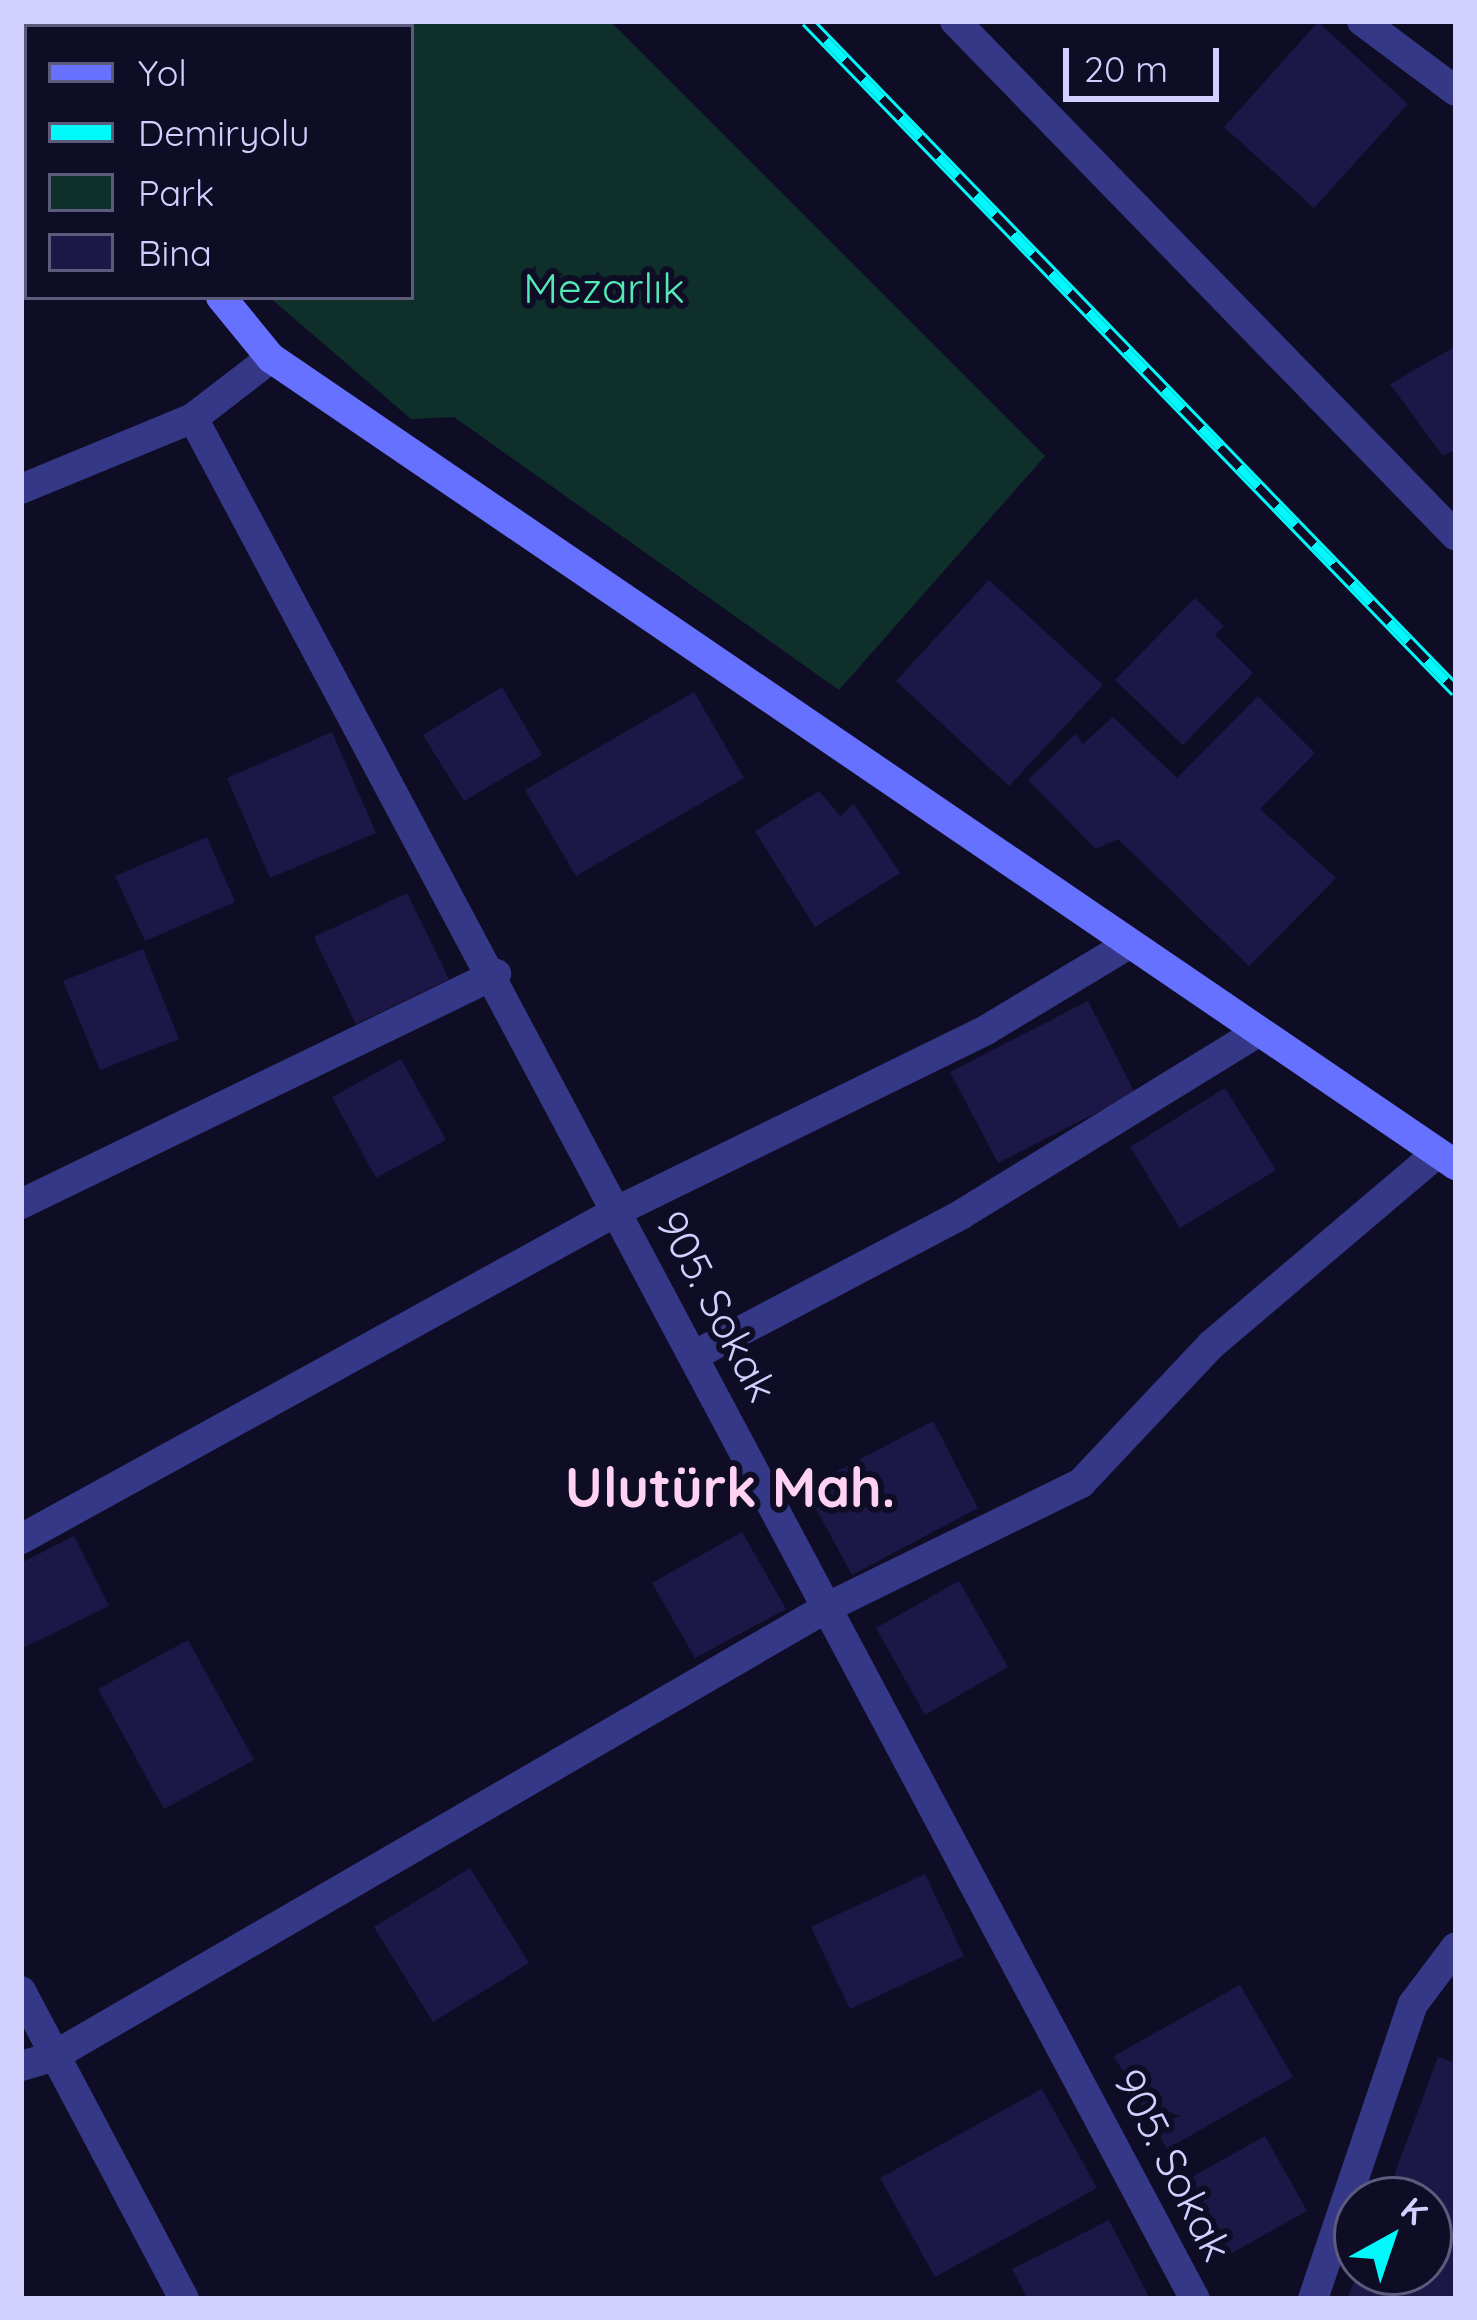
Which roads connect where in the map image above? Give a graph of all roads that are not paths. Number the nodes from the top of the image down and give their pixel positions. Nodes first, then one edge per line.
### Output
1 (955, 21) edge
2 (1362, 21) edge
3 (1456, 91) edge
4 (223, 300) edge
5 (271, 358) junction
6 (193, 418) junction
7 (21, 489) edge
8 (1456, 536) edge
9 (1129, 944) junction
10 (496, 974) junction
11 (1258, 1032) junction
12 (1446, 1160) edge
13 (21, 1204) edge
14 (619, 1210) junction
15 (695, 1355) junction
16 (21, 1539) edge
17 (828, 1607) junction
18 (1456, 1947) edge
19 (21, 1991) edge
20 (52, 2057) junction
21 (21, 2066) edge
22 (184, 2299) edge
23 (1195, 2299) edge
24 (1313, 2299) edge

1 - 8 street
2 - 3 street
4 - 5 street
5 - 6 street
5 - 9 street
6 - 7 street
6 - 10 street, 905. Sokak
9 - 11 street
9 - 14 street
10 - 13 street
10 - 14 street, 905. Sokak
11 - 12 street
11 - 15 street
12 - 17 street
14 - 15 street, 905. Sokak
14 - 16 street
15 - 17 street, 905. Sokak
17 - 20 street
17 - 23 street, 905. Sokak
18 - 24 street
19 - 20 street
20 - 21 street
20 - 22 street

